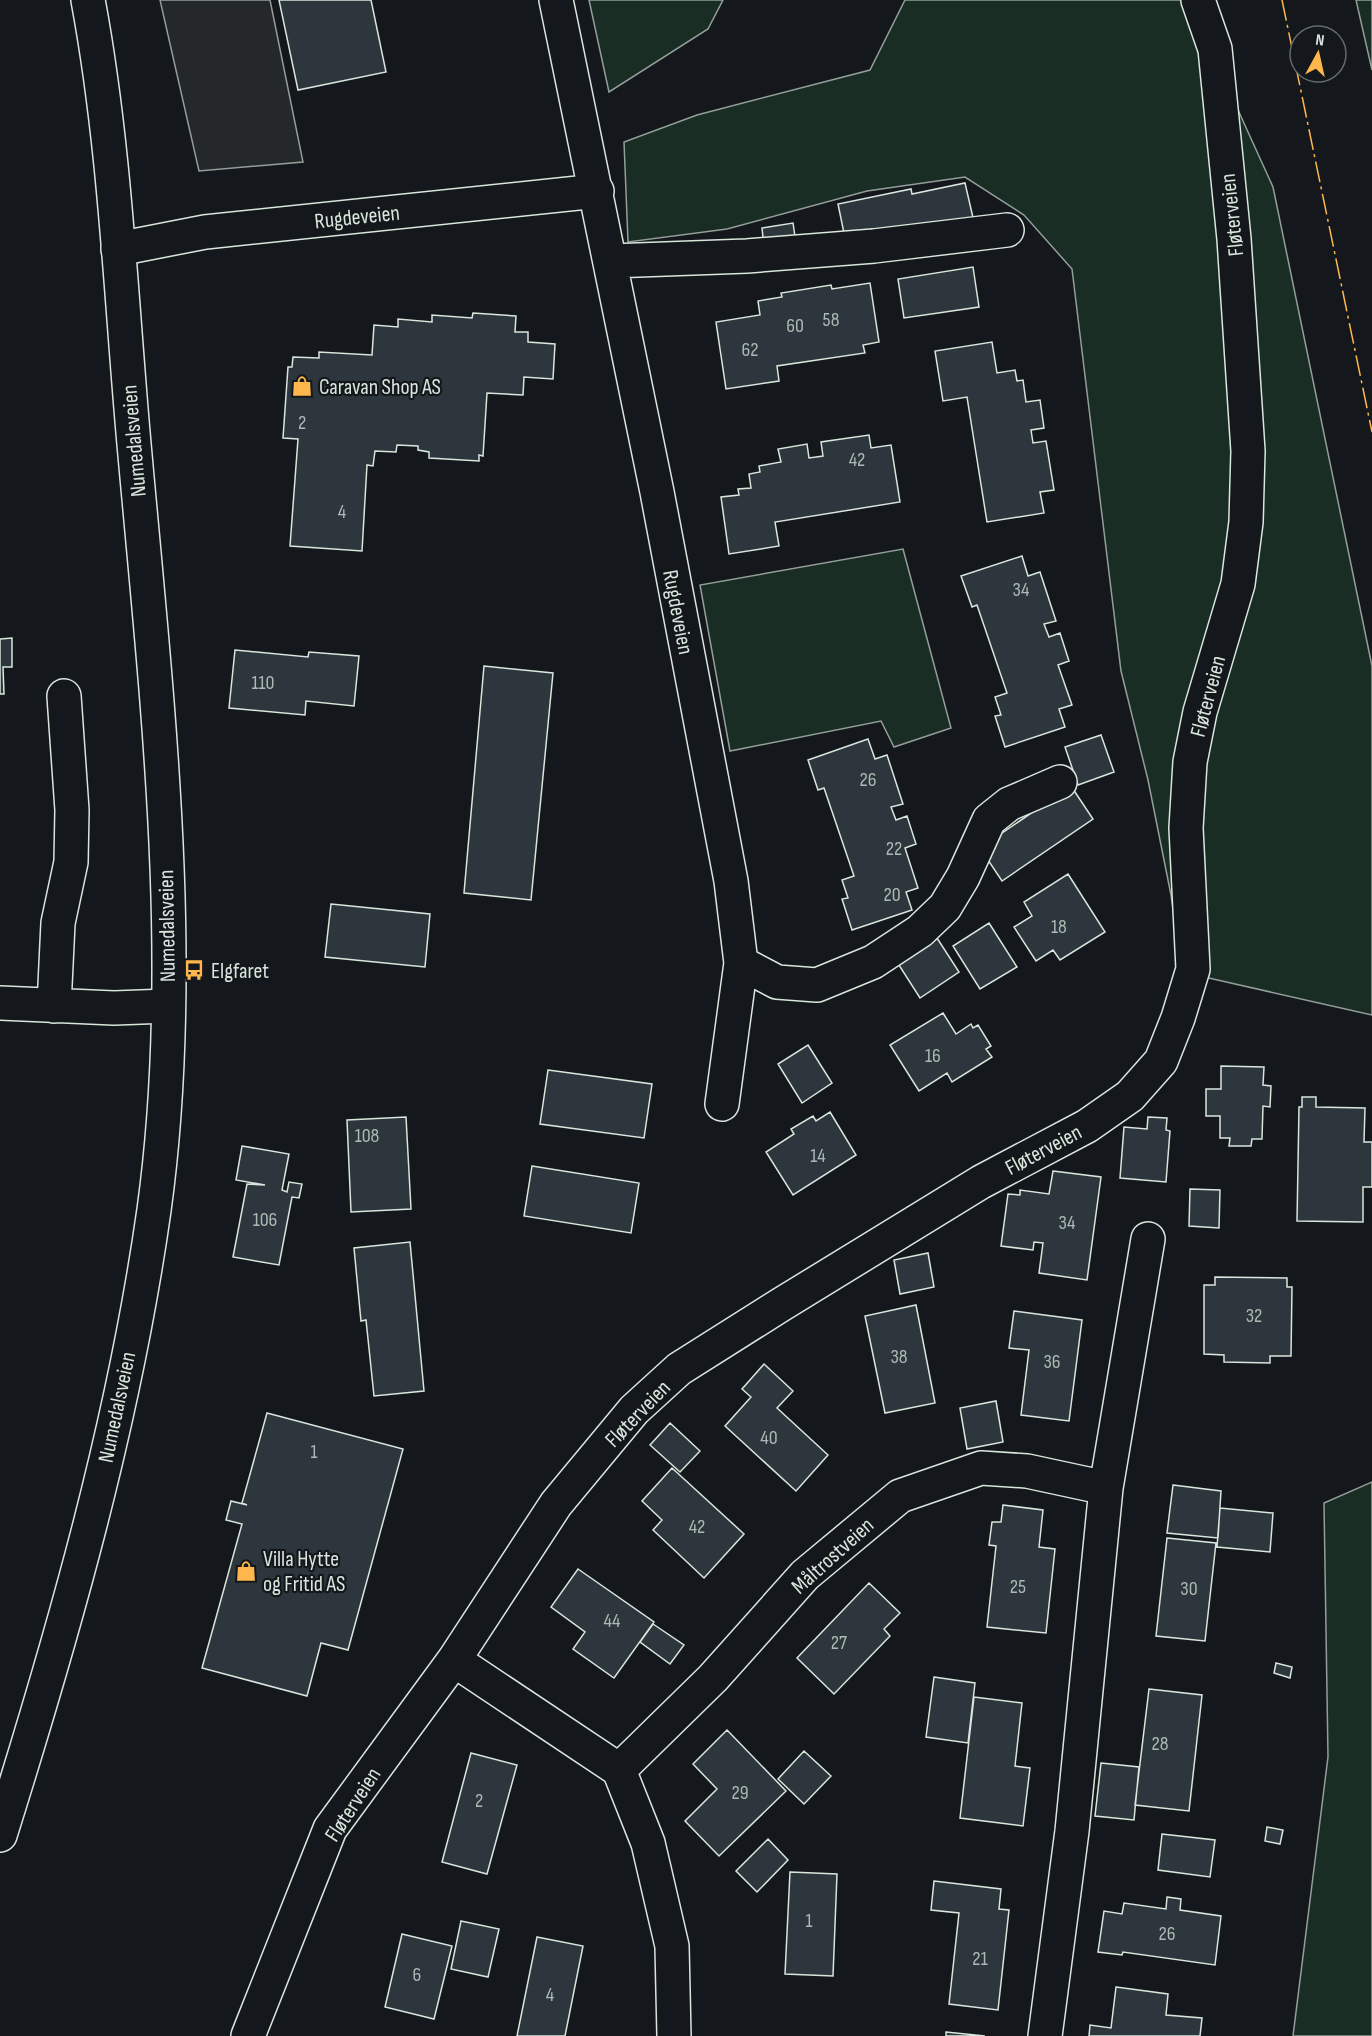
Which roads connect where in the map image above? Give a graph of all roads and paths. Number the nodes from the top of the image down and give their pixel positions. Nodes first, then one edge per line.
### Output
1 (88, 0) edge
2 (556, 0) edge
3 (1198, 0) edge
4 (597, 190) junction
5 (1007, 230) dead end
6 (118, 249) junction
7 (611, 261) junction
8 (64, 696) dead end
9 (1060, 782) dead end
10 (741, 963) junction
11 (0, 1004) edge
12 (54, 1006) junction
13 (168, 1006) junction
14 (722, 1104) dead end
15 (1148, 1239) dead end
16 (1106, 1488) junction
17 (454, 1660) junction
18 (619, 1770) junction
19 (0, 1835) edge
20 (248, 2036) edge
21 (674, 2036) edge
22 (1045, 2036) edge

1 - 6 street, Numedalsveien
2 - 4 street, Rugdeveien
3 - 17 street, Fløterveien
4 - 6 street, Rugdeveien
4 - 7 street, Rugdeveien
5 - 7 street
6 - 13 street, Numedalsveien
7 - 10 street, Rugdeveien
8 - 12 street
9 - 10 street
10 - 14 street, Rugdeveien
11 - 12 street
12 - 13 street
13 - 19 street, Numedalsveien
15 - 16 street
16 - 18 street, Måltrostveien
16 - 22 street
17 - 18 street
17 - 20 street, Fløterveien
18 - 21 street

